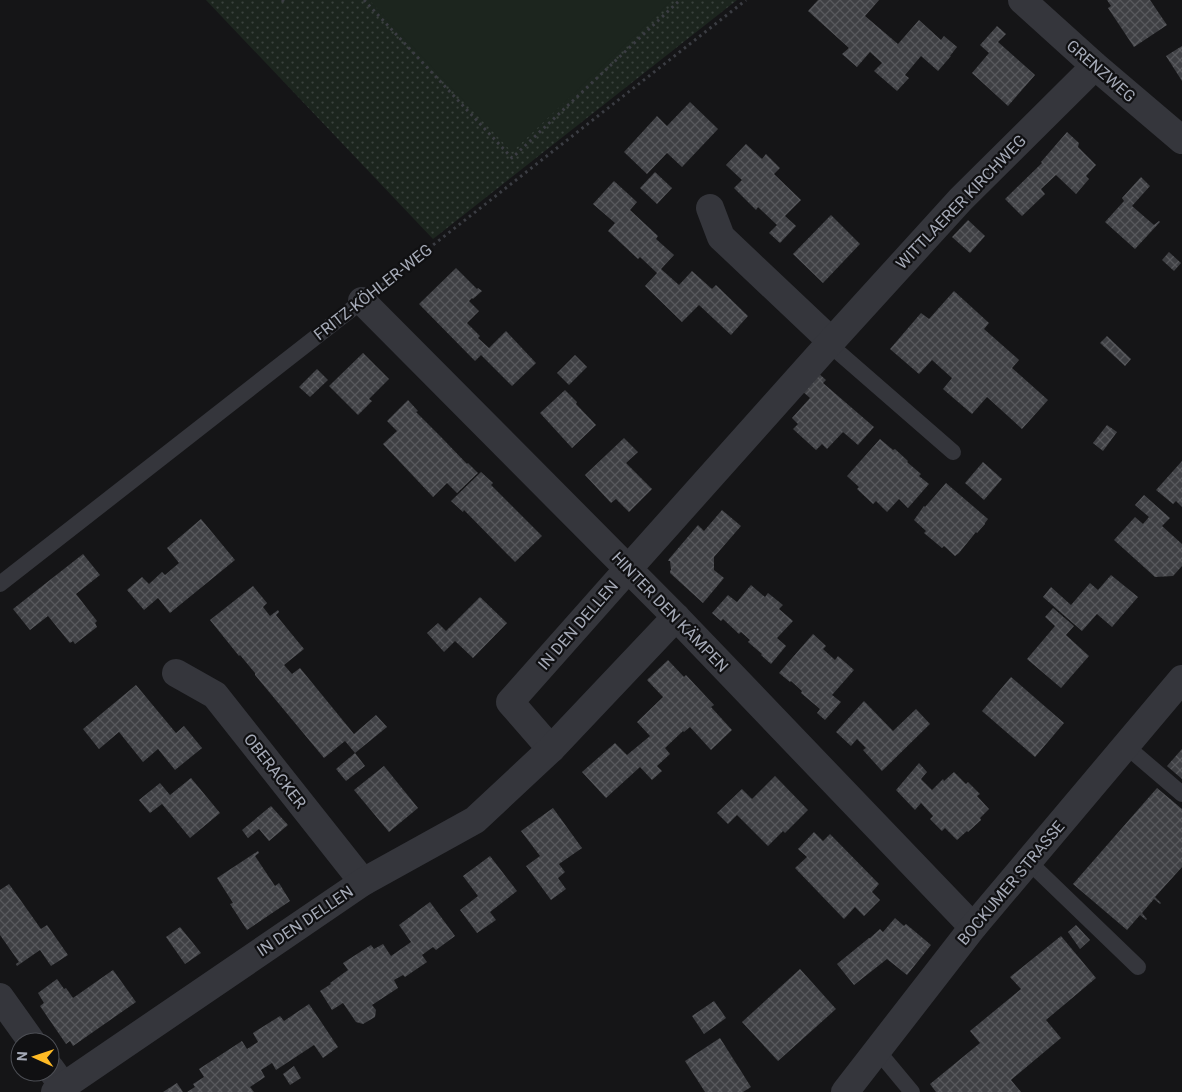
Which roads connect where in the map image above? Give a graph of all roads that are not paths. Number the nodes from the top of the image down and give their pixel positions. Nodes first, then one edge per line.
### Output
1 (1022, 0) edge
2 (1095, 66) junction
3 (1182, 140) edge
4 (710, 208) dead end
5 (362, 301) joint
6 (830, 343) junction
7 (953, 452) dead end
8 (628, 569) junction
9 (0, 584) edge
10 (676, 617) junction
11 (176, 673) dead end
12 (1182, 678) edge
13 (1126, 746) junction
14 (551, 749) junction
15 (1182, 794) edge
16 (1029, 862) junction
17 (363, 882) junction
18 (973, 927) junction
19 (1138, 967) dead end
20 (0, 996) edge
21 (25, 1032) edge
22 (877, 1050) junction
23 (60, 1079) edge
24 (845, 1092) edge
25 (912, 1092) edge

1 - 2 street, GRENZWEG
2 - 3 street, GRENZWEG
2 - 6 street, WITTLAERER KIRCHWEG
4 - 6 street
5 - 8 street, HINTER DEN KÄMPEN
5 - 9 lane, FRITZ-KÖHLER-WEG
6 - 7 lane
6 - 8 street, WITTLAERER KIRCHWEG
8 - 10 street, HINTER DEN KÄMPEN
8 - 14 street, IN DEN DELLEN
10 - 14 street, IN DEN DELLEN
10 - 18 street, HINTER DEN KÄMPEN
11 - 17 street, OBERACKER
12 - 13 street, BOCKUMER STRASSE
13 - 15 lane
13 - 16 street, BOCKUMER STRASSE
14 - 17 street, IN DEN DELLEN
16 - 18 street, BOCKUMER STRASSE
16 - 19 lane
17 - 23 street, IN DEN DELLEN
18 - 22 street, BOCKUMER STRASSE
20 - 21 street
22 - 24 street, BOCKUMER STRASSE
22 - 25 lane

